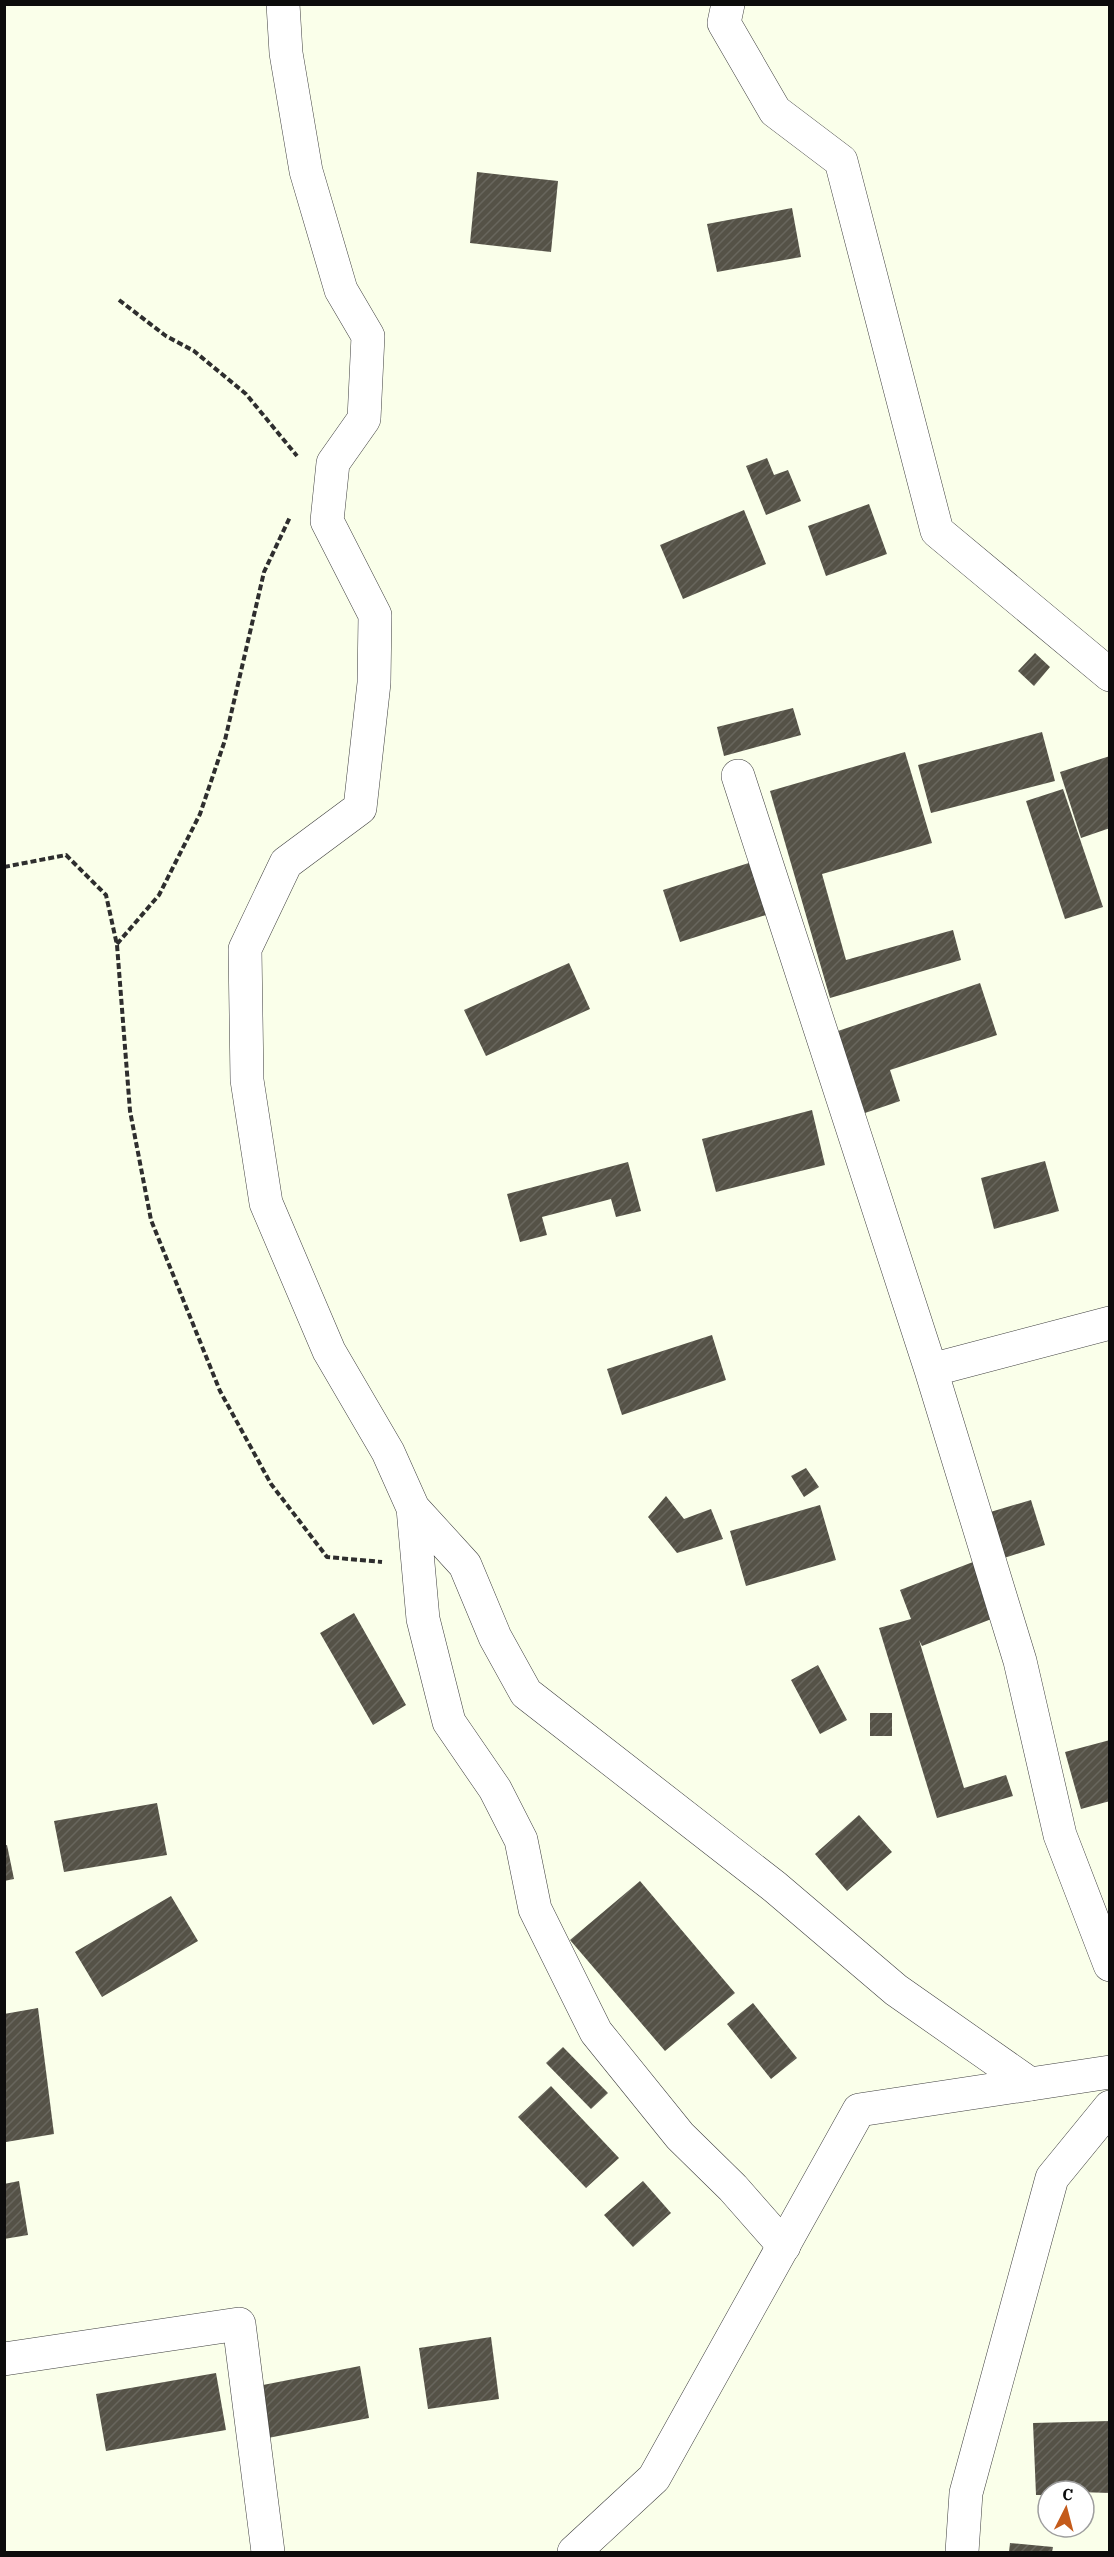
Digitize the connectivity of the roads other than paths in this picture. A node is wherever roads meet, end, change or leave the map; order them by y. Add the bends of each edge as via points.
1 (283, 4) edge
2 (728, 4) edge
3 (1110, 675) edge
4 (738, 776) dead end
5 (1110, 1323) edge
6 (931, 1370) junction
7 (413, 1508) junction
8 (1110, 1965) edge
9 (1110, 2072) edge
10 (1030, 2084) junction
11 (1110, 2107) edge
12 (784, 2246) junction
13 (4, 2359) edge
14 (268, 2553) edge
15 (574, 2553) edge
16 (962, 2553) edge

1 - 7 street via 286,53 306,171 340,290 368,336 364,419 333,464 327,521 375,615 374,683 360,808 286,863 245,949 247,1080 266,1203 329,1351 388,1452
2 - 3 street via 724,23 775,111 841,161 937,531
4 - 6 street
5 - 6 street
6 - 8 street via 1020,1661 1060,1835
7 - 10 street via 465,1565 495,1637 526,1693 775,1887 896,1990
7 - 12 street via 423,1619 449,1722 495,1789 521,1840 535,1909 596,2032 680,2136
9 - 10 street
10 - 12 street via 860,2110
11 - 16 street via 1052,2178 966,2493
12 - 15 street via 654,2478
13 - 14 street via 238,2324

